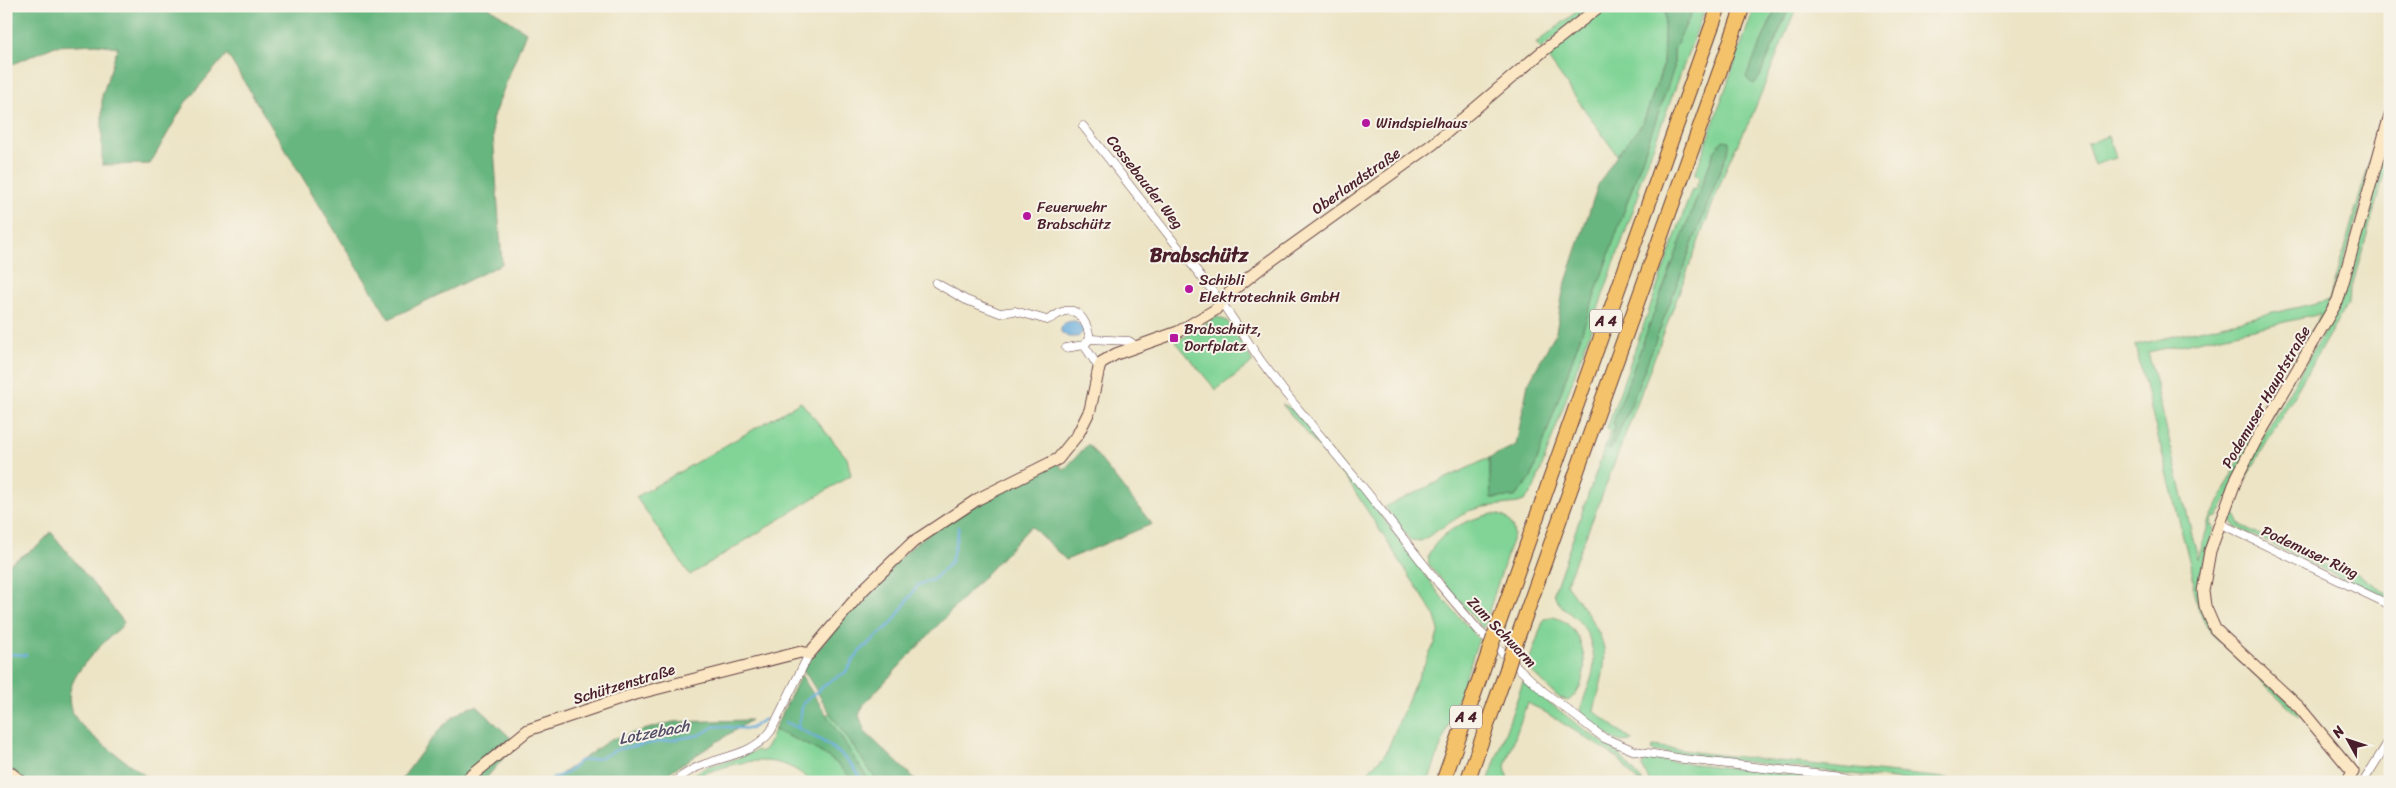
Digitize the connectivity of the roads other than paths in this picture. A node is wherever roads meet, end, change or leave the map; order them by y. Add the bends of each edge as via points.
1 (1600, 6) edge
2 (1719, 6) edge
3 (1743, 6) edge
4 (2390, 115) edge
5 (1083, 126) dead end
6 (936, 283) dead end
7 (1222, 303) junction
8 (1087, 342) junction
9 (1136, 346) junction
10 (1066, 348) dead end
11 (1099, 368) junction
12 (2219, 523) junction
13 (2390, 605) edge
14 (809, 654) junction
15 (2390, 739) edge
16 (6, 769) edge
17 (2350, 777) edge
18 (2367, 780) edge
19 (22, 782) edge
20 (464, 782) edge
21 (674, 782) edge
22 (1443, 782) edge
23 (1467, 782) edge
24 (1886, 782) edge

1 - 7 street, Oberlandstraße via 1433,144 1261,268 1228,294
2 - 22 highway, A 4, bridge
3 - 23 highway, A 4, bridge
4 - 12 street, Podemuser Hauptstraße via 2338,300 2255,442
5 - 7 street, Cossebauder Weg
6 - 8 street via 966,300 1000,313 1015,311 1047,320 1061,312 1079,314 1088,326
7 - 9 street, Oberlandstraße via 1178,332
7 - 24 street, Zum Schwarm via 1266,368 1458,607 1526,677 1589,727 1614,743 1646,754
8 - 9 street via 1129,341
8 - 10 street
8 - 11 street
9 - 11 street, Oberlandstraße via 1102,362
11 - 14 street via 1090,410 1078,434 1058,458 978,499 913,542 864,589
12 - 13 street, Podemuser Ring
12 - 17 street, Podemuser Hauptstraße via 2205,577 2205,606 2210,619 2233,648 2303,711
14 - 20 street, Schützenstraße via 801,652 705,676 528,730
14 - 21 street via 763,741 750,750 694,768
15 - 18 street
16 - 19 street
17 - 18 street, Podemuser Hauptstraße

